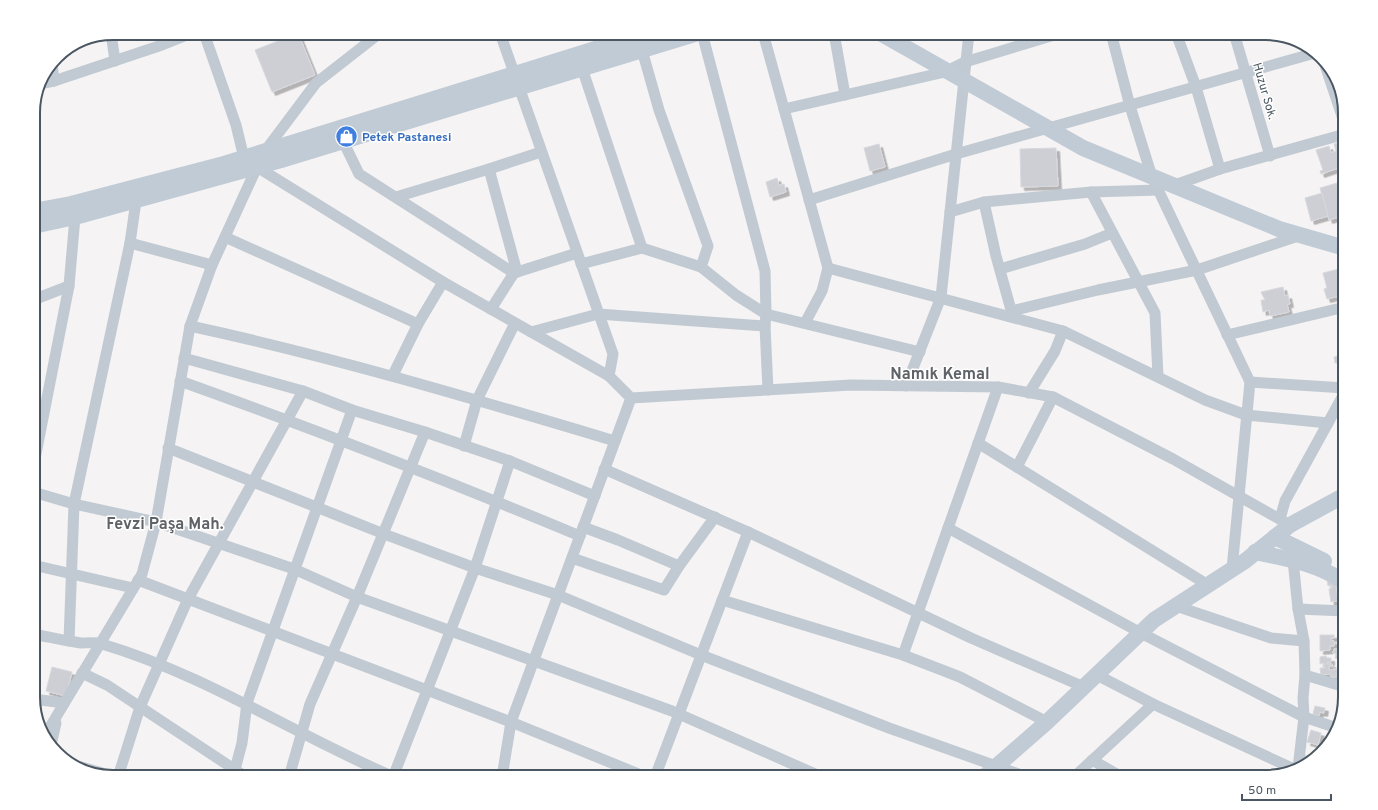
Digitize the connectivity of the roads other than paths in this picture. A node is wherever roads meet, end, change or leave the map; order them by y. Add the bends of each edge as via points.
1 (112, 40) edge
2 (162, 40) edge
3 (174, 40) edge
4 (206, 40) edge
5 (371, 40) edge
6 (502, 40) edge
7 (627, 40) edge
8 (675, 40) edge
9 (704, 40) edge
10 (765, 40) edge
11 (835, 40) edge
12 (892, 40) edge
13 (968, 40) edge
14 (1038, 40) edge
15 (1113, 40) edge
16 (1179, 40) edge
17 (1236, 40) edge
18 (162, 45) junction
19 (642, 50) junction
20 (1309, 55) edge
21 (115, 60) junction
22 (966, 62) junction
23 (582, 68) junction
24 (53, 71) edge
25 (945, 72) junction
26 (1246, 73) junction
27 (54, 81) junction
28 (516, 81) junction
29 (47, 82) edge
30 (963, 82) junction
31 (1331, 82) edge
32 (1196, 87) junction
33 (845, 95) junction
34 (1337, 102) edge
35 (1130, 106) junction
36 (784, 109) junction
37 (1048, 129) junction
38 (1338, 136) edge
39 (344, 141) junction
40 (266, 151) junction
41 (541, 152) junction
42 (956, 154) junction
43 (1270, 156) junction
44 (244, 158) junction
45 (257, 167) junction
46 (489, 169) junction
47 (1220, 169) junction
48 (1161, 184) junction
49 (1091, 192) junction
50 (396, 198) junction
51 (810, 200) junction
52 (136, 201) junction
53 (984, 202) junction
54 (40, 210) edge
55 (950, 212) junction
56 (75, 217) junction
57 (40, 224) edge
58 (1112, 233) junction
59 (1301, 235) junction
60 (225, 237) junction
61 (130, 243) junction
62 (1338, 246) edge
63 (642, 248) junction
64 (577, 253) junction
65 (581, 264) junction
66 (212, 265) junction
67 (701, 266) junction
68 (828, 268) junction
69 (1000, 269) junction
70 (1196, 270) junction
71 (515, 273) junction
72 (444, 282) junction
73 (1138, 282) junction
74 (69, 286) junction
75 (40, 297) edge
76 (941, 297) junction
77 (491, 309) junction
78 (1338, 309) edge
79 (598, 314) junction
80 (766, 314) junction
81 (1012, 314) junction
82 (515, 323) junction
83 (804, 323) junction
84 (418, 324) junction
85 (190, 326) junction
86 (764, 326) junction
87 (1063, 331) junction
88 (532, 332) junction
89 (1227, 335) junction
90 (920, 352) junction
91 (184, 358) junction
92 (393, 376) junction
93 (609, 376) junction
94 (1158, 378) junction
95 (180, 381) junction
96 (1250, 382) junction
97 (906, 386) junction
98 (998, 387) junction
99 (1338, 388) edge
100 (768, 390) junction
101 (303, 391) junction
102 (1029, 393) junction
103 (1053, 397) junction
104 (631, 398) junction
105 (477, 400) junction
106 (1338, 405) edge
107 (352, 410) junction
108 (1246, 415) junction
109 (287, 419) junction
110 (1328, 423) junction
111 (425, 432) junction
112 (40, 433) edge
113 (340, 441) junction
114 (615, 441) junction
115 (978, 443) junction
116 (464, 446) junction
117 (168, 448) junction
118 (510, 461) junction
119 (1017, 467) junction
120 (411, 469) junction
121 (604, 469) junction
122 (252, 481) junction
123 (40, 494) edge
124 (595, 496) junction
125 (1239, 496) junction
126 (1338, 498) edge
127 (497, 501) junction
128 (74, 504) junction
129 (316, 506) junction
130 (715, 517) junction
131 (156, 522) junction
132 (1285, 522) junction
133 (948, 528) junction
134 (581, 531) junction
135 (748, 532) junction
136 (384, 534) junction
137 (1275, 537) junction
138 (218, 543) junction
139 (1256, 552) junction
140 (572, 558) junction
141 (1294, 560) junction
142 (679, 566) junction
143 (40, 567) edge
144 (294, 568) junction
145 (474, 568) junction
146 (1338, 568) edge
147 (1232, 569) junction
148 (71, 574) junction
149 (1338, 577) edge
150 (136, 584) junction
151 (1208, 585) junction
152 (558, 595) junction
153 (357, 597) junction
154 (188, 599) junction
155 (722, 600) junction
156 (1176, 606) junction
157 (1298, 609) junction
158 (1338, 611) edge
159 (918, 612) junction
160 (272, 631) junction
161 (450, 632) junction
162 (1141, 633) junction
163 (40, 635) edge
164 (69, 640) junction
165 (1304, 641) junction
166 (100, 643) junction
167 (332, 655) junction
168 (701, 655) junction
169 (903, 656) junction
170 (534, 660) junction
171 (160, 664) junction
172 (82, 674) junction
173 (1097, 675) junction
174 (1305, 675) junction
175 (1338, 685) edge
176 (1084, 687) junction
177 (427, 690) junction
178 (40, 700) edge
179 (64, 703) junction
180 (247, 703) junction
181 (1153, 704) junction
182 (140, 707) junction
183 (58, 714) junction
184 (678, 714) junction
185 (1304, 716) junction
186 (511, 722) junction
187 (1048, 722) junction
188 (1332, 726) edge
189 (48, 730) edge
190 (301, 733) junction
191 (53, 738) edge
192 (1092, 760) junction
193 (1299, 761) edge
194 (997, 766) junction
195 (1288, 766) edge
196 (119, 770) edge
197 (228, 770) edge
198 (235, 770) edge
199 (291, 770) edge
200 (378, 770) edge
201 (396, 770) edge
202 (503, 770) edge
203 (629, 770) edge
204 (658, 770) edge
205 (806, 770) edge
206 (992, 770) edge
207 (1008, 770) edge
208 (1081, 770) edge
209 (1108, 770) edge

1 - 21 street
2 - 18 street
3 - 18 street
4 - 44 street via 236,125
5 - 40 street via 316,83
6 - 28 street
7 - 28 main road
8 - 19 main road
9 - 80 street via 765,271
10 - 36 street
11 - 33 street
12 - 25 main road
13 - 22 street
14 - 22 street
15 - 35 street
16 - 32 street
17 - 26 street, Huzur Sok.
18 - 21 street
19 - 23 main road
19 - 67 street via 659,110 708,246
20 - 26 street
21 - 27 street
22 - 25 street
22 - 30 street
23 - 28 main road
23 - 63 street
24 - 27 street
25 - 30 main road
25 - 33 street
26 - 32 street
26 - 43 street, Huzur Sok.
27 - 29 street
28 - 39 main road
28 - 40 main road
28 - 41 street
30 - 37 main road
30 - 42 street
31 - 34 street
32 - 35 street
32 - 47 street
33 - 36 street
35 - 37 street
35 - 48 street
36 - 51 street
37 - 42 street
37 - 48 main road
38 - 43 street
39 - 45 main road
39 - 50 street via 359,174
40 - 44 main road
40 - 45 street
41 - 46 street
41 - 64 street
42 - 51 street
42 - 55 street
43 - 47 street
44 - 54 main road via 71,204
45 - 52 main road
45 - 60 street
45 - 72 street
46 - 50 street
46 - 71 street
47 - 48 street
48 - 49 street
48 - 59 main road via 1278,229
48 - 70 street
49 - 53 street
49 - 58 street
50 - 71 street
51 - 68 street
52 - 56 main road
52 - 61 street
53 - 55 street
53 - 69 street
55 - 76 street
56 - 57 main road
56 - 74 street
58 - 69 street via 1085,244
58 - 73 street
59 - 62 main road
59 - 70 street
60 - 66 street
60 - 84 street
61 - 66 street
61 - 128 street
63 - 65 street
63 - 67 street
64 - 65 street
64 - 71 street
65 - 79 street
66 - 85 street
67 - 80 street via 736,295
68 - 76 street
68 - 83 street via 822,291
69 - 81 street
70 - 73 street
70 - 89 street
71 - 77 street
72 - 77 street
72 - 84 street
73 - 81 street via 1098,290
73 - 94 street via 1155,313
74 - 75 street
74 - 112 street
76 - 81 street
76 - 90 street
77 - 82 street
78 - 89 street
79 - 86 street
79 - 88 street
79 - 93 street via 613,354
80 - 83 street
80 - 86 street
81 - 87 street
82 - 88 street
82 - 105 street
83 - 90 street
84 - 92 street
85 - 91 street
85 - 92 street
86 - 100 street
87 - 94 street
87 - 102 street via 1055,351
88 - 93 street
89 - 96 street
90 - 97 street
91 - 95 street
91 - 101 street
92 - 105 street
93 - 104 street
94 - 108 street via 1205,400
95 - 109 street
95 - 117 street
96 - 99 street
96 - 108 street
97 - 98 street
97 - 100 street via 851,385
98 - 102 street
98 - 115 street
100 - 104 street
101 - 107 street
101 - 109 street
102 - 103 street
103 - 119 street
103 - 125 street
104 - 114 street
105 - 114 street
105 - 116 street
106 - 110 street
107 - 111 street
107 - 113 street
108 - 110 street
108 - 125 street
109 - 113 street
109 - 122 street
110 - 132 street via 1285,501
111 - 116 street
111 - 120 street
113 - 120 street
113 - 129 street
114 - 121 street
115 - 119 street
115 - 133 street
116 - 118 street
117 - 122 street
117 - 131 street
118 - 124 street
118 - 127 street
119 - 151 street
120 - 127 street
120 - 136 street
121 - 124 street
121 - 130 street
122 - 129 street
122 - 138 street
123 - 128 street
124 - 134 street
125 - 132 street
125 - 147 street
126 - 132 main road
127 - 134 street
127 - 145 street
128 - 131 street
128 - 148 street
129 - 136 street
129 - 144 street
130 - 135 street
130 - 142 street
131 - 138 street
131 - 150 street via 142,574
132 - 137 main road
133 - 159 street
133 - 162 street
134 - 140 street
134 - 142 street via 618,540
135 - 155 street
135 - 159 street
136 - 145 street
136 - 153 street
137 - 139 main road
137 - 146 main road
138 - 144 street
138 - 154 street
139 - 141 main road
139 - 147 main road
140 - 142 street via 664,590
140 - 152 street
141 - 149 main road via 1325,569
141 - 157 street
143 - 148 street
144 - 153 street
144 - 160 street
145 - 152 street
145 - 161 street
147 - 151 main road
148 - 150 street
148 - 164 street
150 - 154 street
150 - 166 street
151 - 156 main road
152 - 168 street
152 - 170 street
153 - 161 street
153 - 167 street
154 - 160 street
154 - 171 street
155 - 168 street
155 - 169 street
156 - 162 main road via 1154,620
156 - 165 street via 1271,638
157 - 158 street
157 - 165 street
159 - 169 street
159 - 176 street
160 - 167 street
160 - 180 street
161 - 170 street
161 - 177 street
162 - 173 main road
162 - 185 street
163 - 164 street
164 - 166 street
165 - 174 street
166 - 171 street
166 - 172 street
167 - 177 street
167 - 190 street via 310,704
168 - 184 street
168 - 194 street via 889,728
169 - 187 street via 960,677
170 - 184 street
170 - 186 street
171 - 180 street
171 - 182 street
172 - 179 street
172 - 182 street via 107,685
173 - 176 main road
173 - 181 street
174 - 175 street
174 - 185 street
176 - 187 main road
177 - 186 street
177 - 201 street
178 - 179 street
179 - 183 street
180 - 190 street
180 - 198 street via 242,743
181 - 192 street
181 - 195 street
182 - 196 street
182 - 197 street
183 - 189 street
183 - 191 street
184 - 204 street
184 - 205 street
185 - 188 street
185 - 193 street
186 - 202 street
186 - 203 street
187 - 194 main road
190 - 199 street
190 - 200 street
192 - 208 street
192 - 209 street
194 - 206 main road
194 - 207 street

